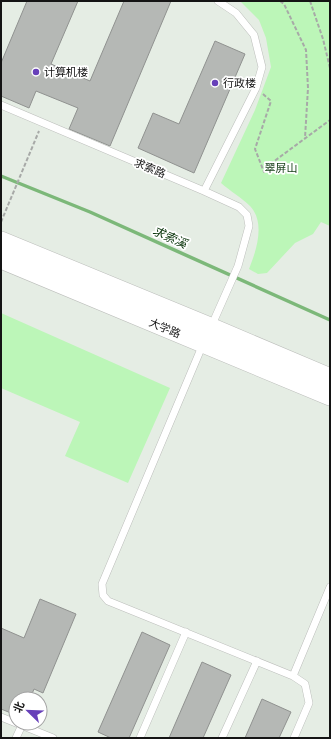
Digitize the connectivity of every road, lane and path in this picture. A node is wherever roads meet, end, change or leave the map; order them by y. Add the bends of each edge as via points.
1 (218, 1) edge
2 (280, 1) edge
3 (310, 1) edge
4 (330, 68) edge
5 (256, 88) junction
6 (1, 105) edge
7 (330, 120) edge
8 (42, 122) junction
9 (305, 138) junction
10 (204, 191) junction
11 (1, 221) edge
12 (1, 241) edge
13 (1, 259) edge
14 (207, 335) junction
15 (330, 378) edge
16 (330, 396) edge
17 (330, 587) edge
18 (186, 632) junction
19 (257, 661) junction
20 (293, 676) junction
21 (36, 731) edge
22 (53, 738) edge
23 (140, 738) edge
24 (222, 738) edge
25 (294, 738) edge

1 - 5 lane via 236,13 254,35 262,67
2 - 9 path via 284,4 306,50 308,88
3 - 4 path
5 - 9 path via 271,101 255,149 264,172
5 - 10 lane
6 - 8 lane, 求索路
7 - 9 path
8 - 10 lane, 求索路
8 - 11 path
10 - 14 lane, 求索路 via 239,207 247,214 249,226 238,266
12 - 14 main road, 大学路
13 - 14 main road, 大学路
14 - 15 main road, 大学路
14 - 16 main road, 大学路
14 - 18 lane via 102,584 103,595 108,601
17 - 20 lane
18 - 19 lane
18 - 23 lane
19 - 20 lane
19 - 24 lane
20 - 25 lane via 305,684 309,703
21 - 22 lane

